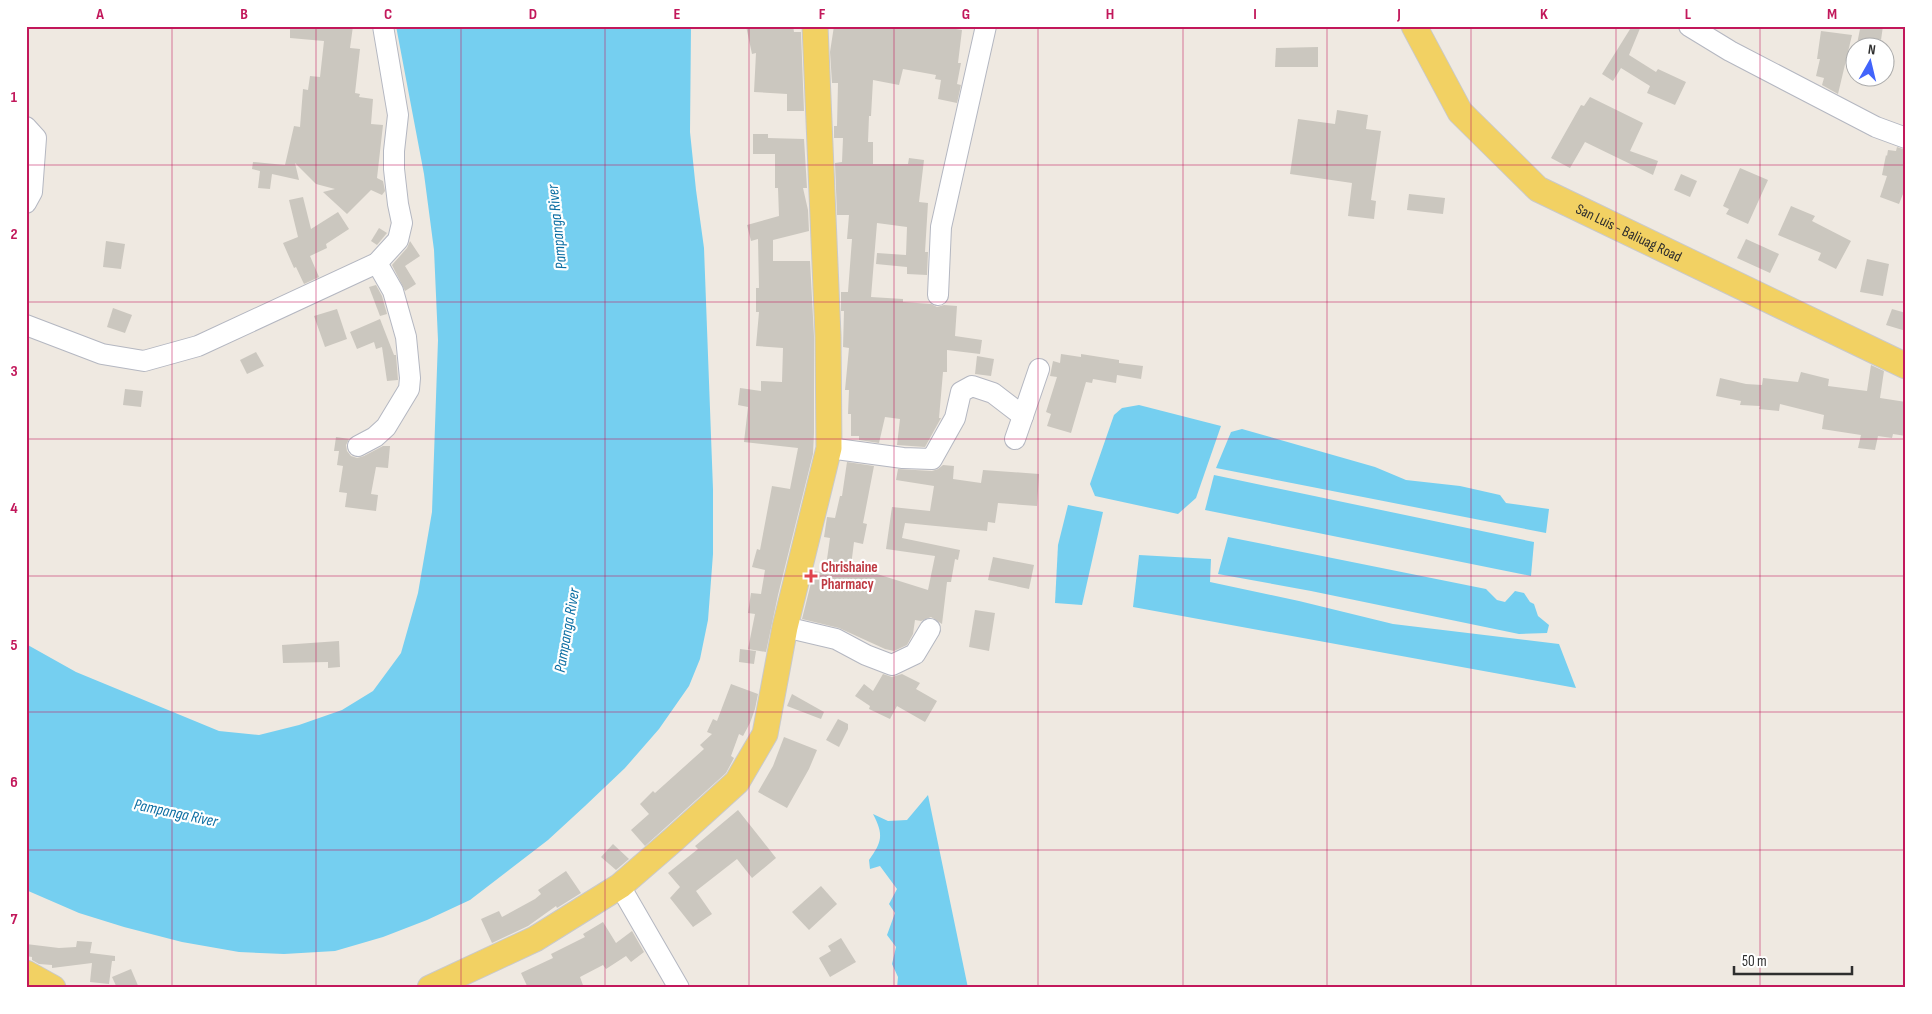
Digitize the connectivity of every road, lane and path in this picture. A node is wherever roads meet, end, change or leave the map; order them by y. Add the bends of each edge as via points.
1 (384, 26) edge
2 (815, 26) edge
3 (986, 26) edge
4 (1414, 26) edge
5 (1689, 26) edge
6 (26, 127) edge
7 (1906, 138) edge
8 (26, 203) edge
9 (377, 263) junction
10 (938, 295) dead end
11 (26, 325) edge
12 (1906, 366) edge
13 (1039, 370) dead end
14 (1023, 416) junction
15 (1015, 439) dead end
16 (358, 446) dead end
17 (829, 448) junction
18 (785, 627) junction
19 (930, 629) dead end
20 (620, 886) junction
21 (26, 973) edge
22 (53, 988) edge
23 (430, 988) edge
24 (679, 988) edge

1 - 9 street via 398,115 394,169 402,223 398,240
2 - 17 main road via 828,336
3 - 10 street via 941,227
4 - 12 main road, San Luis - Baliuag Road via 1460,112 1538,188
5 - 7 street via 1730,52 1876,127
6 - 8 street via 36,138 32,192
9 - 11 street via 198,346 144,361 102,354
9 - 16 street via 393,291 406,337 409,389 386,427
13 - 14 street
14 - 15 street
14 - 17 street via 993,393 972,386 961,392 955,418 932,459
17 - 18 main road
18 - 19 street via 836,639 892,665 915,654
18 - 20 main road via 765,734 737,782
20 - 23 main road via 535,939
20 - 24 street
21 - 22 main road

